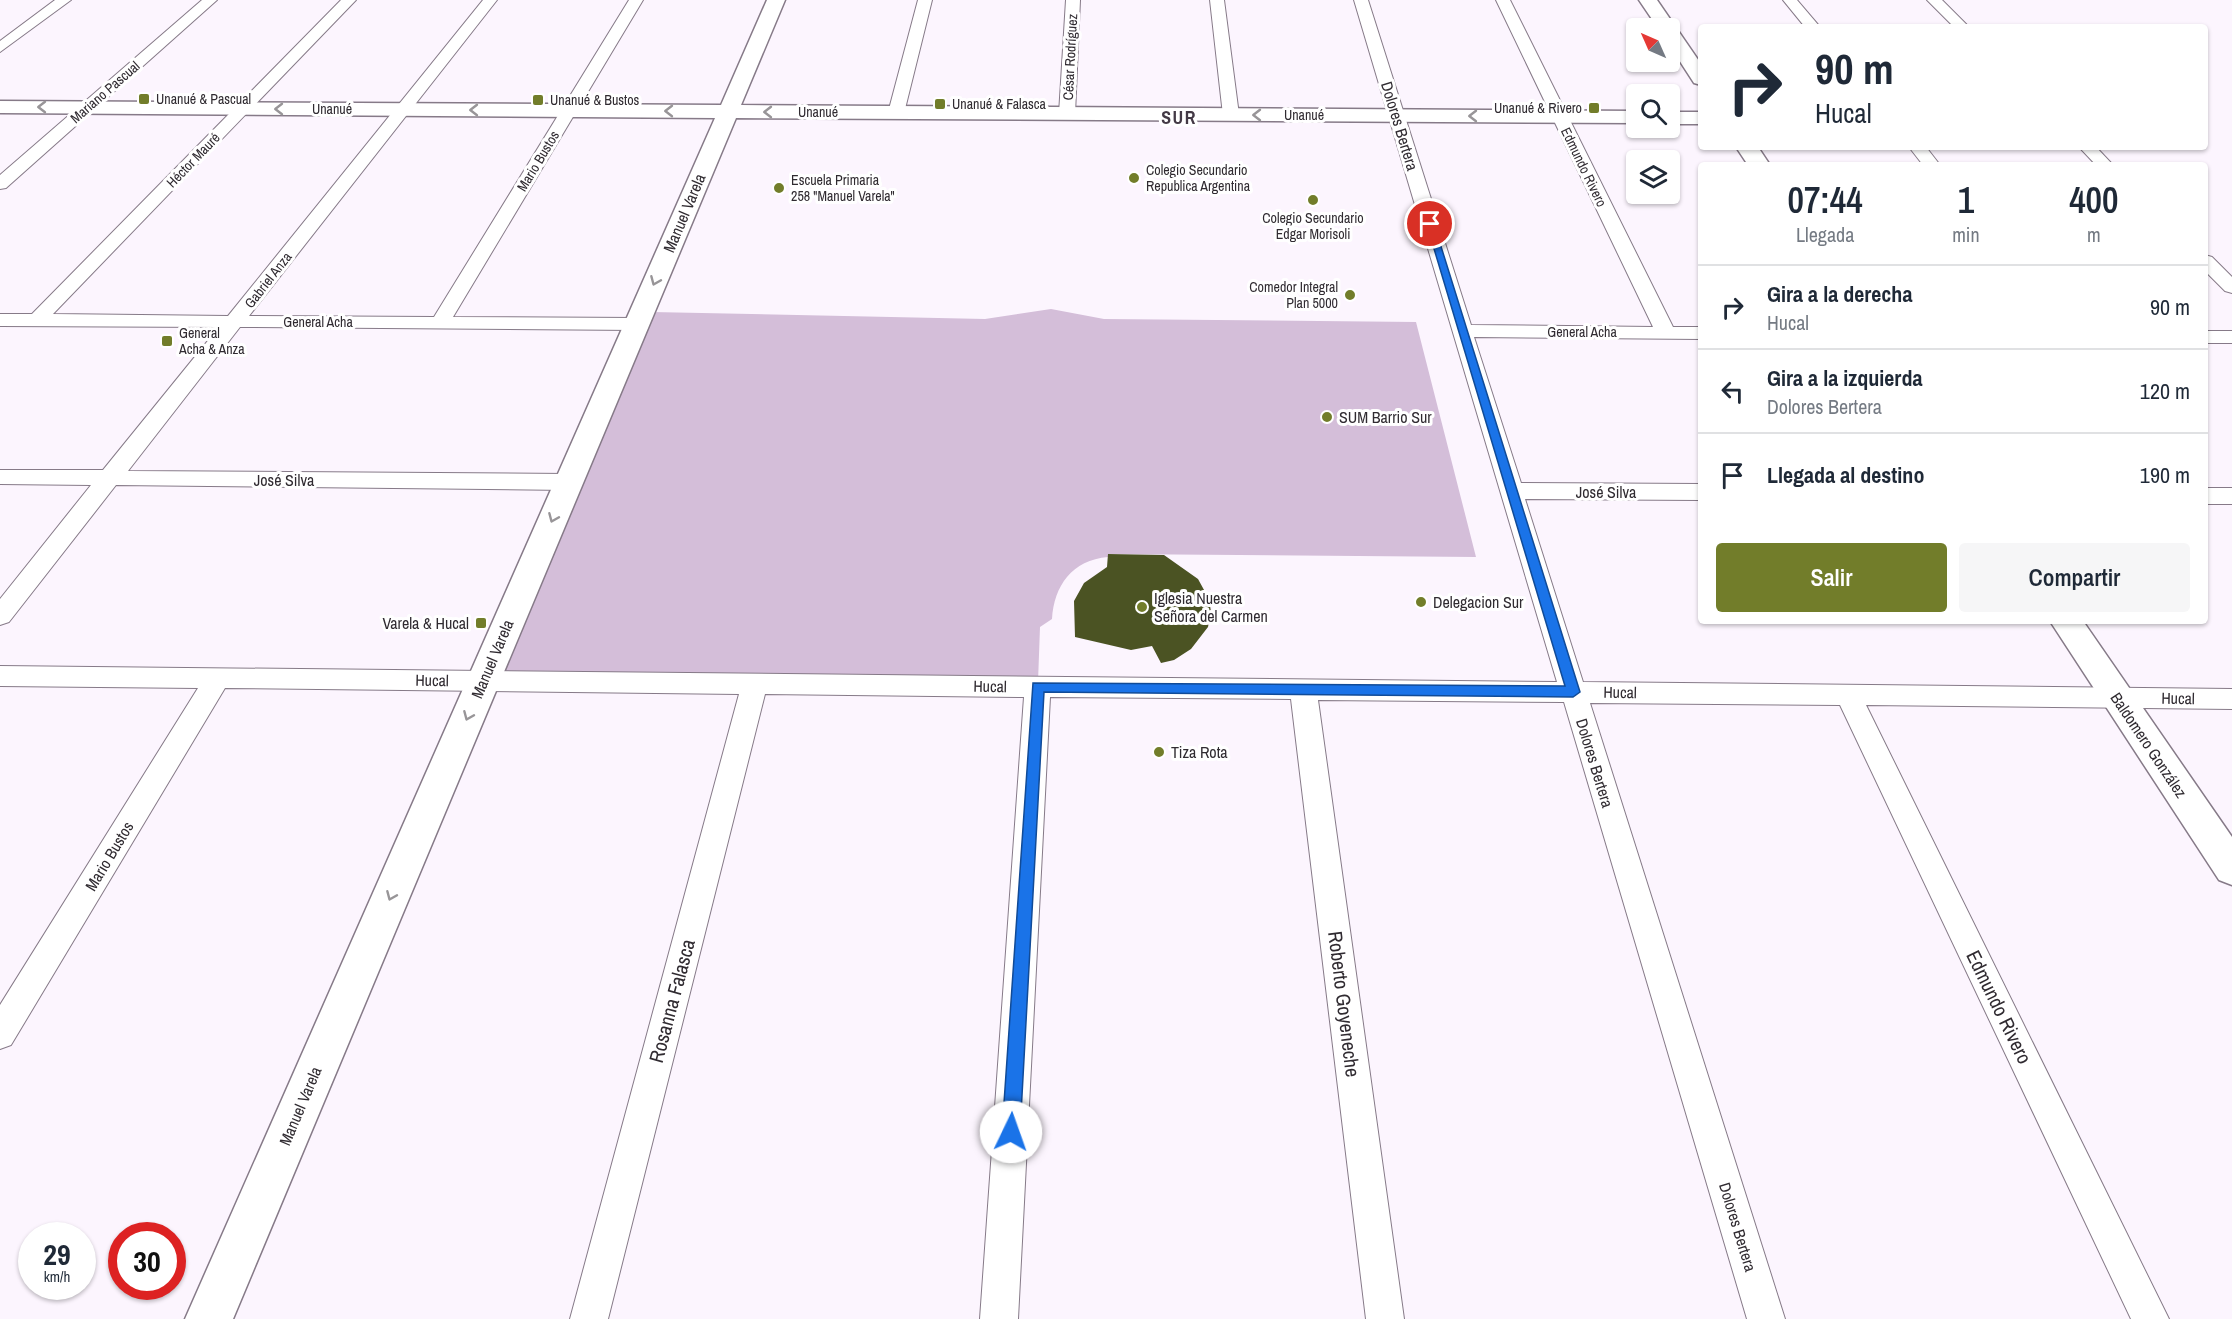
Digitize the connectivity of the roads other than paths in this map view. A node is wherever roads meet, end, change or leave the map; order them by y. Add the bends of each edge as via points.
1 (64, 0) edge
2 (210, 0) edge
3 (349, 0) edge
4 (490, 0) edge
5 (636, 0) edge
6 (776, 0) edge
7 (925, 0) edge
8 (1073, 0) edge
9 (1217, 0) edge
10 (1361, 0) edge
11 (1503, 0) edge
12 (1648, 0) edge
13 (1790, 0) edge
14 (1934, 0) edge
15 (1660, 18) edge
16 (1810, 24) edge
17 (1959, 24) edge
18 (0, 48) edge
19 (1680, 48) edge
20 (1698, 75) edge
21 (0, 107) edge
22 (87, 108) junction
23 (243, 108) junction
24 (403, 110) junction
25 (569, 111) junction
26 (728, 111) junction
27 (897, 113) junction
28 (1067, 114) junction
29 (1231, 115) junction
30 (1396, 116) junction
31 (1560, 117) junction
32 (1626, 117) edge
33 (1680, 118) edge
34 (1698, 118) edge
35 (1920, 150) edge
36 (2090, 150) edge
37 (1930, 162) edge
38 (2102, 162) edge
39 (0, 184) edge
40 (2208, 264) edge
41 (2232, 287) edge
42 (0, 320) edge
43 (37, 320) junction
44 (235, 321) junction
45 (440, 323) junction
46 (636, 324) junction
47 (1463, 332) junction
48 (1666, 333) junction
49 (1698, 333) edge
50 (2208, 337) edge
51 (2232, 337) edge
52 (0, 477) edge
53 (109, 478) junction
54 (568, 482) junction
55 (1512, 491) junction
56 (1698, 492) edge
57 (2208, 496) edge
58 (2232, 496) edge
59 (0, 616) edge
60 (2068, 624) edge
61 (0, 676) edge
62 (218, 678) junction
63 (483, 681) junction
64 (755, 683) junction
65 (1038, 687) junction
66 (1303, 689) junction
67 (1573, 692) junction
68 (1848, 695) junction
69 (2117, 698) junction
70 (2232, 699) edge
71 (2232, 868) edge
72 (0, 1034) edge
73 (208, 1319) edge
74 (589, 1319) edge
75 (999, 1319) edge
76 (1384, 1319) edge
77 (1766, 1319) edge
78 (2150, 1319) edge

1 - 18 street
2 - 22 street, Mariano Pascual
3 - 23 street, Héctor Mauré
4 - 24 street, Gabriel Anza
5 - 25 street, Mario Bustos
6 - 26 street, Manuel Varela
7 - 27 street
8 - 28 street, César Rodríguez
9 - 29 street
10 - 30 street, Dolores Bertera
11 - 31 street, Edmundo Rivero
12 - 15 street
13 - 16 street
14 - 17 street
19 - 20 street
22 -> 21 street, Unanué
22 - 23 street, Unanué
22 - 39 street, Mariano Pascual
24 -> 23 street, Unanué
23 - 43 street, Héctor Mauré
25 -> 24 street, Unanué
24 - 44 street, Gabriel Anza
26 -> 25 street, Unanué
25 - 45 street, Mario Bustos
27 -> 26 street, Unanué
26 -> 46 street, Manuel Varela
27 - 28 street, Unanué
28 - 29 street, Unanué
30 -> 29 street, Unanué
31 -> 30 street, Unanué
30 - 47 street, Dolores Bertera
31 - 32 street, Unanué
31 - 48 street, Edmundo Rivero
33 - 34 street
35 - 37 street
36 - 38 street
40 - 41 street
42 - 43 street, General Acha
43 - 44 street, General Acha
44 - 45 street, General Acha
44 - 53 street, Gabriel Anza
45 - 46 street, General Acha
46 - 54 street, Manuel Varela
47 - 48 street, General Acha
47 - 55 street, Dolores Bertera
48 - 49 street, General Acha
50 - 51 street
52 - 53 street, José Silva
53 - 54 street, José Silva
53 - 59 street, Gabriel Anza
54 -> 63 street, Manuel Varela
55 - 56 street, José Silva
55 - 67 street, Dolores Bertera
57 - 58 street
60 - 69 street, Baldomero González
61 - 62 street, Hucal
62 - 63 street, Hucal
62 - 72 street, Mario Bustos
63 - 64 street, Hucal
63 -> 73 street, Manuel Varela
64 - 65 street, Hucal
64 - 74 street, Rosanna Falasca
65 - 66 street, Hucal
65 - 75 street
66 - 67 street, Hucal
66 - 76 street, Roberto Goyeneche
67 - 68 street, Hucal
67 - 77 street, Dolores Bertera
68 - 69 street, Hucal
68 - 78 street, Edmundo Rivero
69 - 70 street, Hucal
69 - 71 street, Baldomero González

